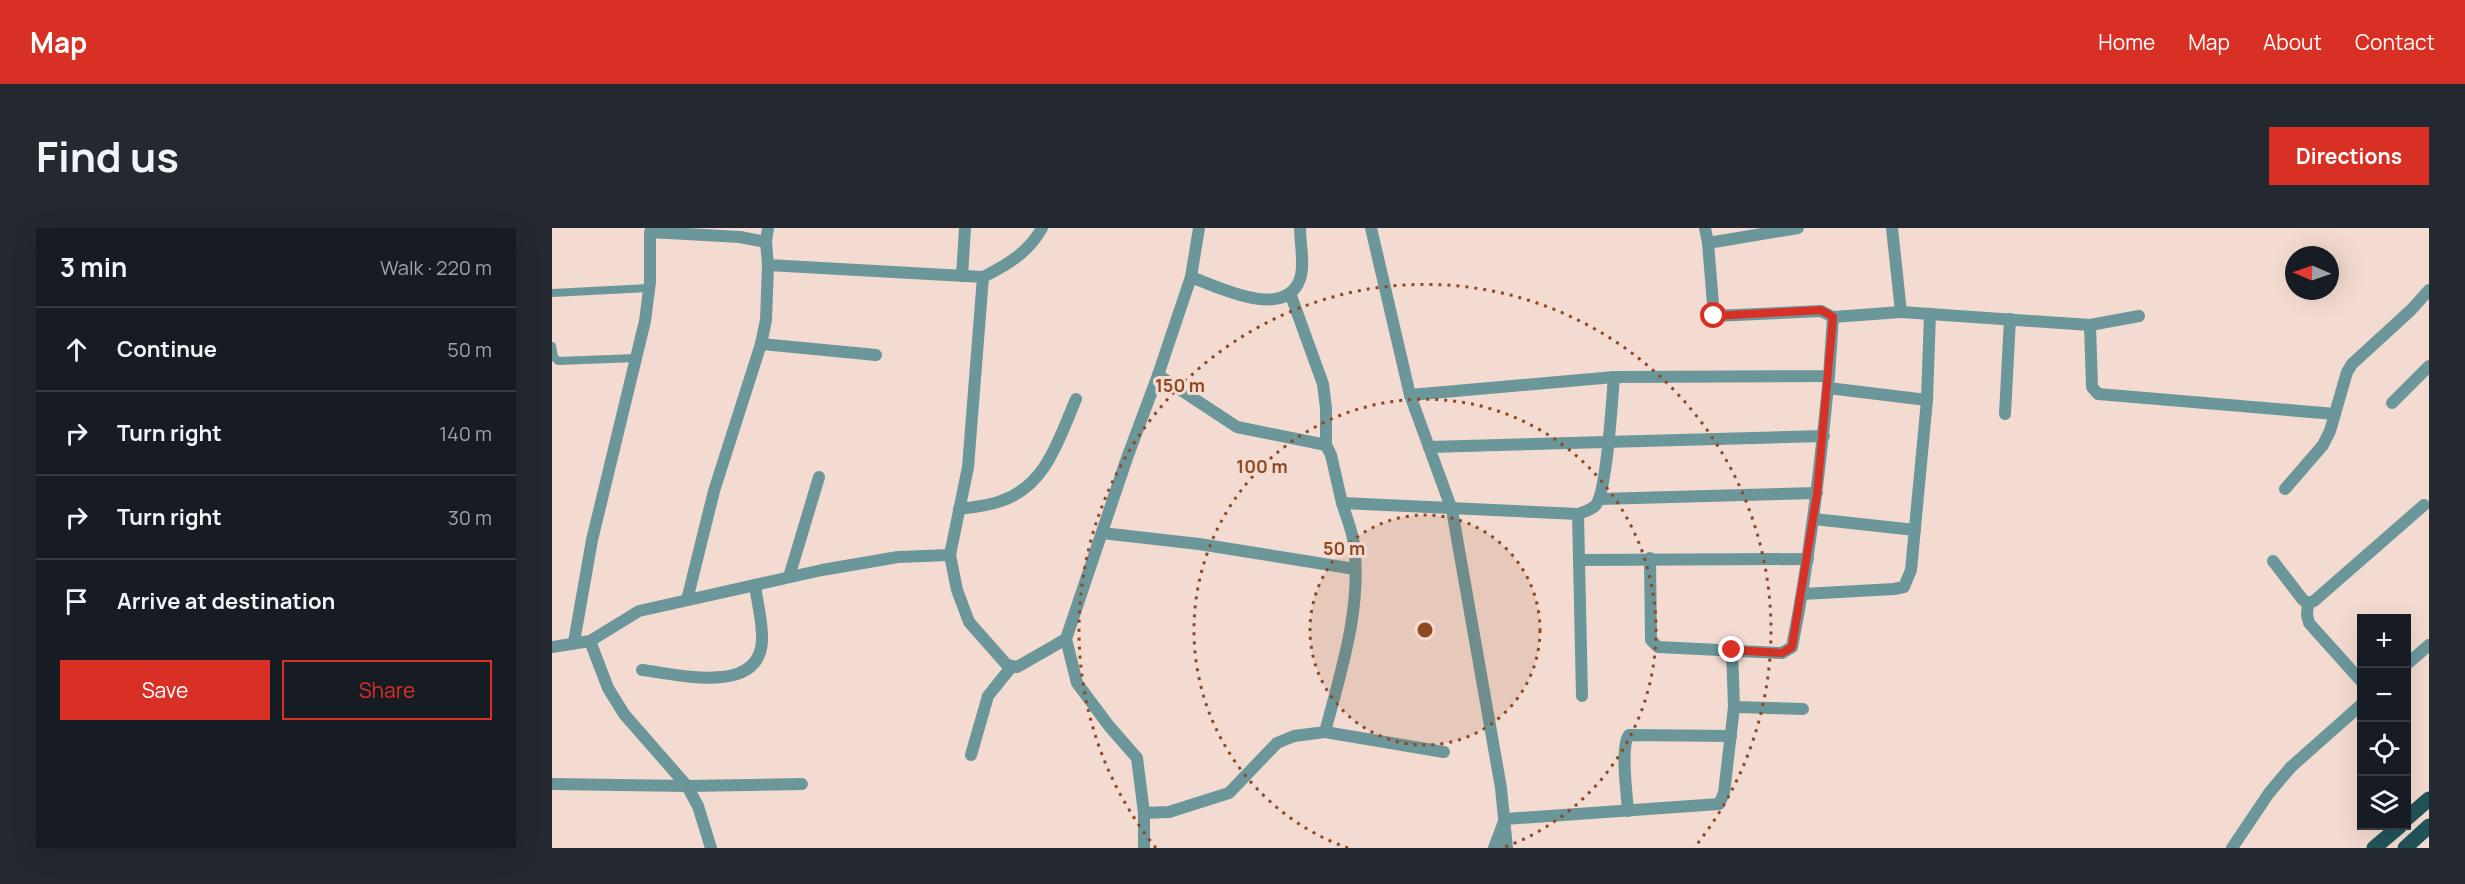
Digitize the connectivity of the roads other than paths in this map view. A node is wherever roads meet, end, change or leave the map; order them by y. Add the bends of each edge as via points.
1 (768, 228) edge
2 (965, 228) edge
3 (1042, 228) edge
4 (1198, 228) edge
5 (1300, 228) edge
6 (1371, 228) edge
7 (1704, 228) edge
8 (1798, 228) edge
9 (1892, 228) edge
10 (649, 230) edge
11 (766, 242) junction
12 (1708, 243) junction
13 (768, 266) junction
14 (962, 276) junction
15 (1191, 277) junction
16 (983, 278) junction
17 (649, 288) junction
18 (2429, 290) edge
19 (552, 293) edge
20 (1290, 293) junction
21 (1901, 312) junction
22 (1930, 314) junction
23 (2139, 316) dead end
24 (1833, 317) junction
25 (2010, 319) junction
26 (2090, 325) junction
27 (761, 344) junction
28 (552, 346) edge
29 (876, 355) dead end
30 (636, 358) junction
31 (2429, 366) edge
32 (1158, 375) junction
33 (1614, 377) junction
34 (1828, 382) junction
35 (1410, 395) junction
36 (1076, 399) dead end
37 (1927, 400) junction
38 (2392, 403) dead end
39 (2005, 414) dead end
40 (2335, 414) junction
41 (1824, 436) junction
42 (1607, 441) junction
43 (1326, 445) junction
44 (1430, 447) junction
45 (819, 477) dead end
46 (2285, 489) dead end
47 (1817, 494) junction
48 (1599, 499) junction
49 (1342, 503) junction
50 (2427, 506) edge
51 (959, 509) junction
52 (1452, 510) junction
53 (1578, 514) junction
54 (1814, 519) junction
55 (1915, 530) junction
56 (1102, 533) junction
57 (950, 555) junction
58 (1650, 558) junction
59 (1808, 559) junction
60 (1579, 560) junction
61 (2273, 561) dead end
62 (1355, 569) junction
63 (789, 577) junction
64 (754, 585) junction
65 (1803, 594) junction
66 (687, 600) junction
67 (2308, 603) junction
68 (1066, 639) junction
69 (590, 640) junction
70 (574, 642) junction
71 (2429, 645) edge
72 (552, 647) edge
73 (1732, 650) junction
74 (2411, 660) edge
75 (1012, 666) junction
76 (642, 670) dead end
77 (2357, 677) edge
78 (1582, 696) dead end
79 (1734, 707) junction
80 (2357, 708) edge
81 (1803, 709) dead end
82 (1325, 732) junction
83 (1731, 736) junction
84 (1444, 752) dead end
85 (971, 756) dead end
86 (552, 784) edge
87 (802, 784) dead end
88 (687, 786) junction
89 (2429, 799) edge
90 (1628, 811) junction
91 (1144, 813) junction
92 (2411, 815) edge
93 (1505, 819) junction
94 (2429, 826) edge
95 (2394, 830) edge
96 (711, 848) edge
97 (1144, 848) edge
98 (1494, 848) edge
99 (1507, 848) edge
100 (2232, 848) edge
101 (2374, 848) edge
102 (2405, 848) edge

1 - 11 street
2 - 14 street
3 - 16 street via 1035,242 1015,259
4 - 15 street
5 - 20 street via 1301,277
6 - 35 street
7 - 12 street
8 - 12 street
9 - 21 street
10 - 11 street
10 - 17 street
11 - 13 street
12 - 24 street via 1714,316 1821,310
13 - 14 street
13 - 27 street
14 - 16 street
15 - 20 street via 1263,301
15 - 32 street
16 - 51 street via 968,467
17 - 19 lane
17 - 30 street
18 - 40 street via 2352,364
20 - 43 street via 1323,384
21 - 22 street
21 - 24 street
22 - 25 street
22 - 37 street
23 - 26 street
24 - 34 street
25 - 26 street
25 - 39 street
26 - 40 street via 2092,387 2098,394
27 - 29 street
27 - 66 street via 714,491
28 - 30 lane via 558,361
30 - 70 street via 592,540
31 - 38 street
32 - 43 street via 1237,427
32 - 56 street
33 - 34 street
33 - 35 street
33 - 42 street
34 - 37 street
34 - 41 street
35 - 44 street
36 - 51 street via 1055,449 1041,474 1026,489 1001,501
37 - 55 street
40 - 46 street via 2323,446
41 - 42 street
41 - 47 street
42 - 44 street
42 - 48 street
43 - 49 street via 1332,454
44 - 52 street
45 - 63 street
47 - 48 street
47 - 54 street
48 - 53 street via 1594,507
49 - 52 street
49 - 62 street via 1354,542
50 - 67 street
51 - 57 street
52 - 53 street
52 - 93 street
53 - 60 street
54 - 55 street
54 - 59 street
55 - 65 street via 1911,570 1904,587
56 - 62 street
56 - 68 street
57 - 63 street via 898,557
57 - 75 street via 969,622
58 - 59 street
58 - 60 street
58 - 73 street via 1653,644
59 - 65 street
60 - 78 street
61 - 67 street
62 - 82 street via 1352,627
63 - 64 street
64 - 66 street
64 - 76 street via 762,639 760,654 752,665 741,672 710,679
65 - 73 street via 1792,647 1782,653
66 - 69 street via 639,611
67 - 77 street via 2309,623
68 - 75 street via 1017,667
68 - 91 street via 1077,683 1137,758
69 - 70 street
69 - 88 street via 608,687 624,714
70 - 72 street
71 - 74 street
73 - 79 street
75 - 85 street via 988,696
79 - 81 street
79 - 83 street
80 - 100 street via 2291,767
82 - 84 street
82 - 91 street via 1294,736 1277,743 1228,793 1169,813
83 - 90 street via 1724,793 1719,804
83 - 90 street via 1629,735 1625,740
86 - 88 street
87 - 88 street
88 - 96 street via 698,806
89 - 92 main road
90 - 93 street
91 - 97 street
93 - 98 street
93 - 99 street
94 - 102 main road
95 - 101 main road

